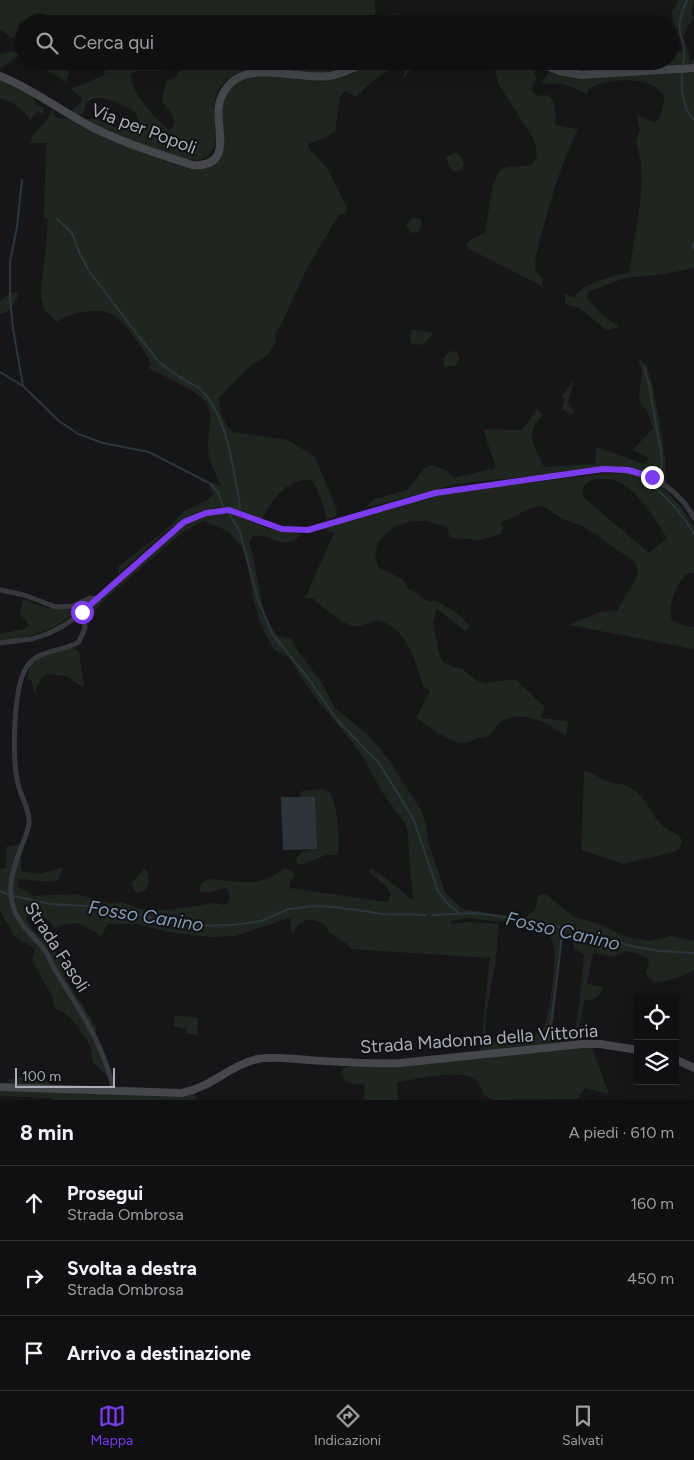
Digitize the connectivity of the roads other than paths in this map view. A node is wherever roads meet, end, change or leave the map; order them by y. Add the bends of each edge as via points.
1 (694, 68) edge
2 (679, 69) edge
3 (350, 70) edge
4 (557, 70) edge
5 (662, 70) edge
6 (0, 76) edge
7 (694, 518) edge
8 (0, 590) edge
9 (96, 599) junction
10 (82, 612) junction
11 (0, 643) edge
12 (634, 1049) edge
13 (679, 1061) edge
14 (694, 1068) edge
15 (0, 1087) edge
16 (114, 1091) junction

1 - 2 street
3 - 6 street, Via per Popoli via 312,77 259,73 234,80 219,104 221,138 218,152 214,160 201,166 192,166 97,129
4 - 5 street via 581,75
7 - 9 street via 677,494 652,477 628,470 603,469 435,493 308,530 282,529 229,510 206,513 184,522
8 - 9 street via 56,607
9 - 10 street
10 - 11 street via 46,634
10 - 16 street, Strada Fasoli via 85,628 79,642 37,657 27,666 21,681 15,761 29,826 11,878 10,891 20,922 44,949 97,1039
12 - 16 street, Strada Madonna della Vittoria via 582,1044 400,1063 260,1058 194,1091
13 - 14 street
15 - 16 street, Strada Madonna della Vittoria

